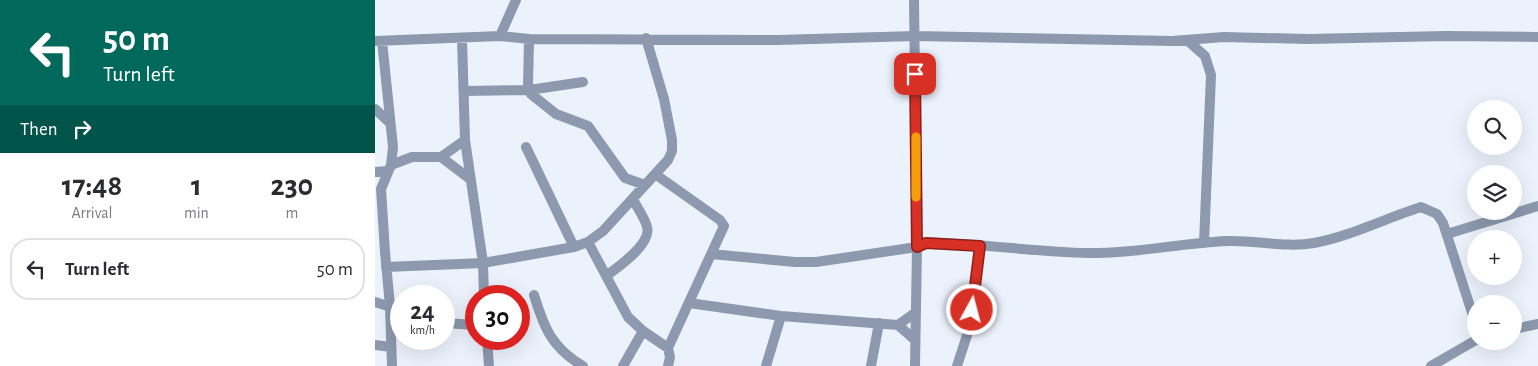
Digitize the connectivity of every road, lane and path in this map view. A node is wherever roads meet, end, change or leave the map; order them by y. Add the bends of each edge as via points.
1 (516, 0) edge
2 (915, 0) edge
3 (500, 36) junction
4 (915, 36) junction
5 (1538, 37) edge
6 (646, 38) junction
7 (462, 39) junction
8 (529, 39) junction
9 (1188, 40) junction
10 (379, 41) edge
11 (583, 82) dead end
12 (529, 90) junction
13 (464, 91) junction
14 (375, 108) edge
15 (389, 122) junction
16 (465, 140) junction
17 (393, 147) junction
18 (526, 147) dead end
19 (412, 157) junction
20 (441, 157) junction
21 (389, 168) junction
22 (375, 172) edge
23 (655, 174) junction
24 (470, 179) junction
25 (645, 185) junction
26 (378, 186) edge
27 (633, 199) junction
28 (1538, 206) edge
29 (1447, 234) junction
30 (588, 242) junction
31 (1204, 243) junction
32 (980, 246) junction
33 (574, 247) junction
34 (917, 247) junction
35 (711, 254) junction
36 (483, 263) junction
37 (386, 267) junction
38 (606, 276) junction
39 (484, 285) edge
40 (533, 295) dead end
41 (1467, 297) edge
42 (375, 302) edge
43 (689, 303) junction
44 (390, 306) joint
45 (916, 312) junction
46 (781, 316) junction
47 (879, 323) junction
48 (1538, 324) edge
49 (898, 325) junction
50 (1522, 327) edge
51 (643, 331) junction
52 (915, 340) junction
53 (375, 345) edge
54 (1467, 345) edge
55 (390, 347) edge
56 (668, 348) junction
57 (391, 350) edge
58 (488, 350) edge
59 (392, 366) edge
60 (489, 366) edge
61 (583, 366) edge
62 (623, 366) edge
63 (668, 366) edge
64 (765, 366) edge
65 (871, 366) edge
66 (915, 366) edge
67 (957, 366) edge
68 (1431, 366) edge

1 - 3 street
2 - 4 street
3 - 7 street
3 - 8 street
4 - 6 street via 778,40
4 - 9 street
4 - 34 street
5 - 9 street via 1224,37
6 - 8 street
6 - 23 street via 672,140 668,160
7 - 10 street
7 - 13 street
8 - 12 street
9 - 31 street via 1205,56 1211,75
10 - 15 street
11 - 12 street
12 - 13 street
12 - 25 street via 556,114 588,126 625,178
13 - 16 street
14 - 15 street
15 - 17 street
16 - 20 street
16 - 24 street
17 - 19 street
17 - 21 street
18 - 33 street
19 - 20 street
19 - 21 street
20 - 24 street
21 - 22 street
21 - 26 street
23 - 25 street
23 - 35 street via 723,223
24 - 36 street
25 - 27 street
26 - 37 street
27 - 30 street via 603,232
27 - 38 street via 648,227 647,234 629,259
28 - 29 street
29 - 31 street via 1437,214 1421,207 1313,243
29 - 41 street
30 - 33 street
30 - 38 street
31 - 32 street via 1192,242 1143,251 1089,253
32 - 34 street via 926,243
32 - 67 street via 970,326
33 - 36 street
34 - 35 street via 816,262
34 - 45 street
35 - 43 street
36 - 37 street
36 - 39 street
37 - 44 street
38 - 51 street via 628,318
40 - 61 street via 555,345
42 - 44 street
43 - 46 street
43 - 56 street
45 - 49 street
45 - 52 street
46 - 47 street
46 - 64 street
47 - 49 street
47 - 65 street
48 - 50 street
49 - 52 street
51 - 56 street
51 - 62 street
52 - 66 street
53 - 55 street
54 - 68 street
56 - 63 street
57 - 59 street
58 - 60 street

